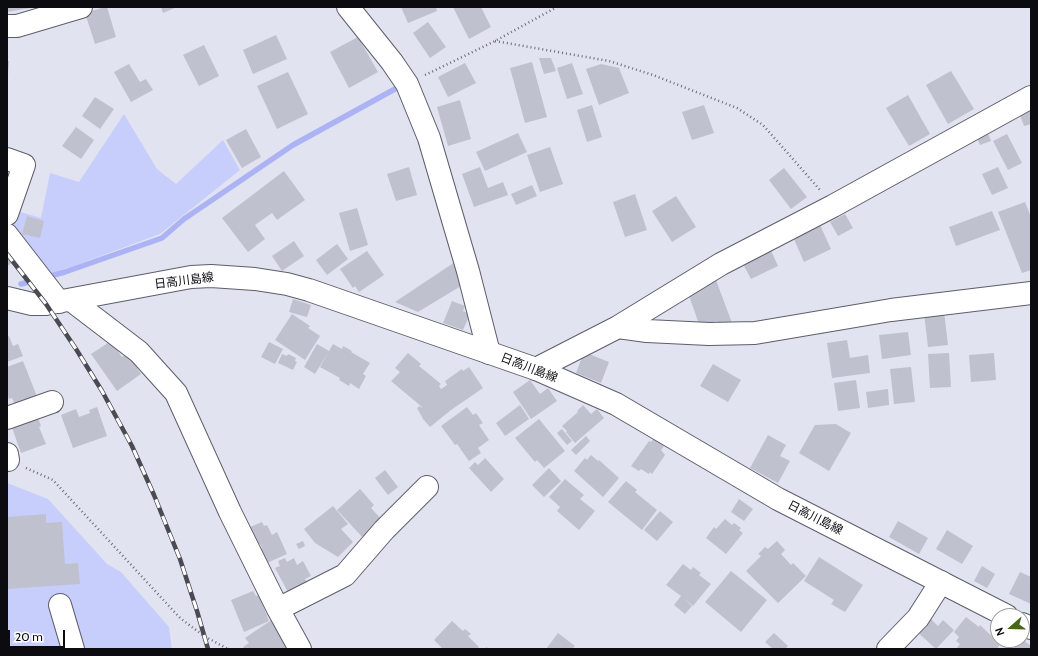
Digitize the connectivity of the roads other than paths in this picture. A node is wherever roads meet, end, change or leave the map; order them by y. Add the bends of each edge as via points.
1 (81, 7) edge
2 (348, 7) edge
3 (7, 26) edge
4 (1031, 97) edge
5 (7, 159) edge
6 (7, 214) edge
7 (7, 235) edge
8 (1031, 293) edge
9 (7, 298) edge
10 (65, 301) junction
11 (618, 327) junction
12 (489, 352) junction
13 (536, 369) junction
14 (52, 402) dead end
15 (7, 418) edge
16 (7, 454) edge
17 (8, 460) edge
18 (427, 487) dead end
19 (941, 582) junction
20 (60, 605) dead end
21 (991, 608) edge
22 (278, 609) junction
23 (73, 649) edge
24 (300, 649) edge
25 (888, 649) edge

1 - 3 street via 17,26
2 - 12 street via 407,84 429,138
4 - 11 street via 833,206 721,264
5 - 6 street via 24,165
7 - 10 street
8 - 11 street via 891,310 755,333 709,334
9 - 10 street, 日高川島線 via 32,304
10 - 12 street, 日高川島線 via 191,277 255,279 309,290
10 - 22 street via 139,352 176,393
11 - 13 street
12 - 13 street, 日高川島線
13 - 19 street, 日高川島線 via 616,404 778,499
14 - 15 street
16 - 17 street
18 - 22 street via 344,575
19 - 21 street, 日高川島線
19 - 25 street via 918,618
20 - 23 street
22 - 24 street

